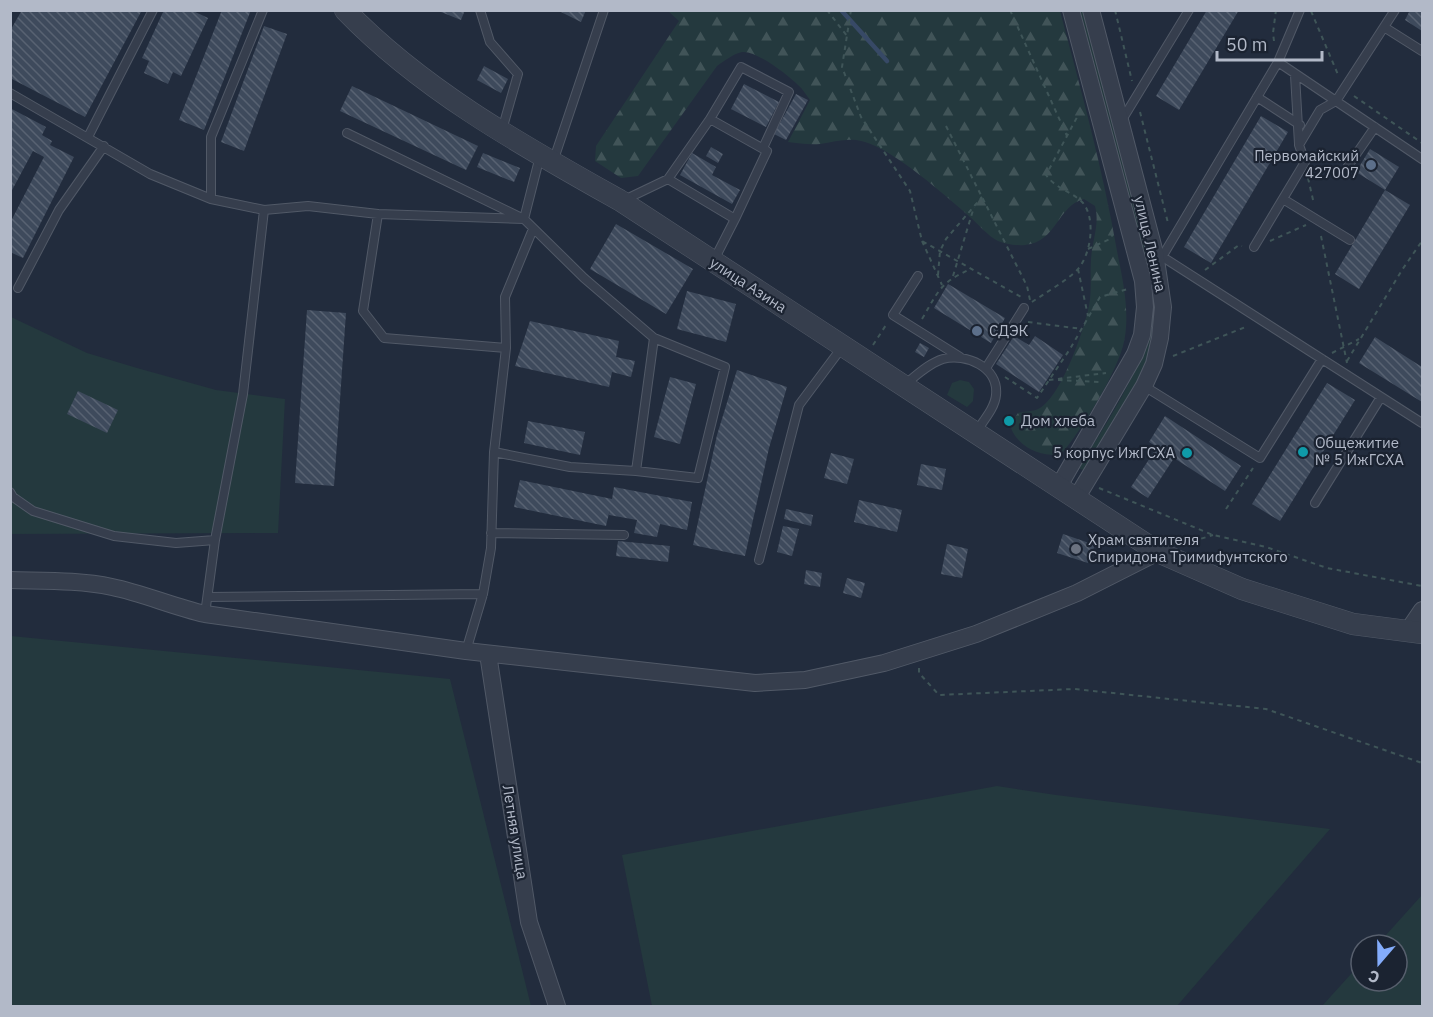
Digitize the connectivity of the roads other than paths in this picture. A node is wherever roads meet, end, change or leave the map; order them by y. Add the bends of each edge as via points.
1 (153, 10) edge
2 (263, 10) edge
3 (345, 10) edge
4 (480, 10) edge
5 (604, 10) edge
6 (1071, 10) edge
7 (1090, 10) edge
8 (1189, 10) edge
9 (1299, 10) edge
10 (1395, 10) edge
11 (1384, 27) junction
12 (1422, 51) edge
13 (1278, 62) junction
14 (1294, 75) junction
15 (10, 93) edge
16 (1257, 97) junction
17 (1336, 101) junction
18 (710, 119) junction
19 (1120, 123) junction
20 (1297, 123) junction
21 (1375, 127) junction
22 (1308, 130) junction
23 (502, 131) junction
24 (347, 133) dead end
25 (88, 137) junction
26 (1299, 145) junction
27 (104, 146) junction
28 (763, 148) junction
29 (546, 159) junction
30 (1422, 159) edge
31 (1348, 166) dead end
32 (668, 179) junction
33 (211, 199) junction
34 (1283, 199) junction
35 (621, 201) junction
36 (264, 210) junction
37 (378, 214) junction
38 (524, 219) junction
39 (735, 219) junction
40 (532, 229) junction
41 (1350, 240) dead end
42 (1254, 247) dead end
43 (1158, 255) junction
44 (713, 262) junction
45 (918, 276) dead end
46 (18, 288) dead end
47 (1027, 305) road end
48 (654, 338) junction
49 (843, 345) junction
50 (506, 348) junction
51 (961, 357) junction
52 (1322, 359) junction
53 (987, 367) junction
54 (904, 385) junction
55 (1144, 386) junction
56 (1381, 397) junction
57 (1422, 423) edge
58 (976, 432) junction
59 (494, 452) junction
60 (636, 471) junction
61 (1059, 486) junction
62 (1081, 490) junction
63 (10, 492) edge
64 (1315, 503) dead end
65 (491, 533) junction
66 (624, 535) dead end
67 (215, 540) junction
68 (1158, 552) junction
69 (759, 560) dead end
70 (10, 580) edge
71 (483, 594) junction
72 (208, 597) junction
73 (1422, 610) edge
74 (205, 614) junction
75 (1415, 632) edge
76 (466, 651) junction
77 (488, 654) junction
78 (556, 1006) edge

1 - 25 lane
2 - 33 lane via 211,137
3 - 23 street, улица Азина via 367,33 430,83
4 - 23 lane via 490,42 518,74
5 - 29 lane
6 - 61 street, улица Ленина via 1143,281 1145,307 1135,354
7 - 19 street, улица Ленина
8 - 19 lane
9 - 13 lane
10 - 11 lane
11 - 12 lane
11 - 17 lane
13 - 14 lane
13 - 16 lane
14 - 17 lane
14 - 20 lane
15 - 25 lane
16 - 20 lane
16 - 43 lane via 1172,239
17 - 21 lane
17 - 22 lane via 1320,110
18 - 28 lane
18 - 28 lane via 741,67 789,92
18 - 32 lane
19 - 43 street, улица Ленина
20 - 22 lane
20 - 26 lane
21 - 30 lane
21 - 31 lane
22 - 26 lane
23 - 29 street, улица Азина
24 - 38 lane
25 - 27 lane
26 - 34 lane via 1305,162
27 - 33 lane via 150,174
27 - 46 lane via 59,210
28 - 39 lane via 767,150
29 - 35 street, улица Азина
29 - 38 lane
32 - 35 lane
32 - 39 lane
33 - 36 lane
34 - 41 lane
34 - 42 lane
35 - 44 street, улица Азина
36 - 37 lane via 308,206
36 - 67 lane via 243,394
37 - 38 lane
37 - 50 lane via 363,311 384,338
38 - 40 lane
39 - 44 lane
40 - 48 lane
40 - 50 lane via 505,297
43 - 52 lane
43 - 55 street, улица Ленина via 1163,308 1160,338
44 - 49 street, улица Азина
45 - 51 lane via 893,315
47 - 53 lane
48 - 60 lane
48 - 60 lane via 725,367 698,478
49 - 54 street, улица Азина
49 - 69 lane via 799,405
50 - 59 lane
51 - 53 lane
51 - 54 lane via 943,359
52 - 55 lane via 1260,458
52 - 56 lane
53 - 58 lane via 996,394
54 - 58 street, улица Азина
55 - 62 street, улица Ленина
56 - 57 lane
56 - 64 lane
58 - 61 street, улица Азина
59 - 60 lane via 570,467
59 - 65 lane
61 - 62 street, улица Азина
62 - 68 street, улица Азина
63 - 67 lane via 33,511 114,536 176,543
65 - 66 lane
65 - 71 lane
67 - 72 lane
68 - 75 street, улица Азина via 1242,589 1353,624
68 - 77 street via 1077,593 976,634 884,663 805,680 755,683
70 - 74 street via 97,584
71 - 72 lane
71 - 76 lane
72 - 74 lane
73 - 75 street
74 - 76 street
76 - 77 street
77 - 78 street, Летняя улица via 529,922

